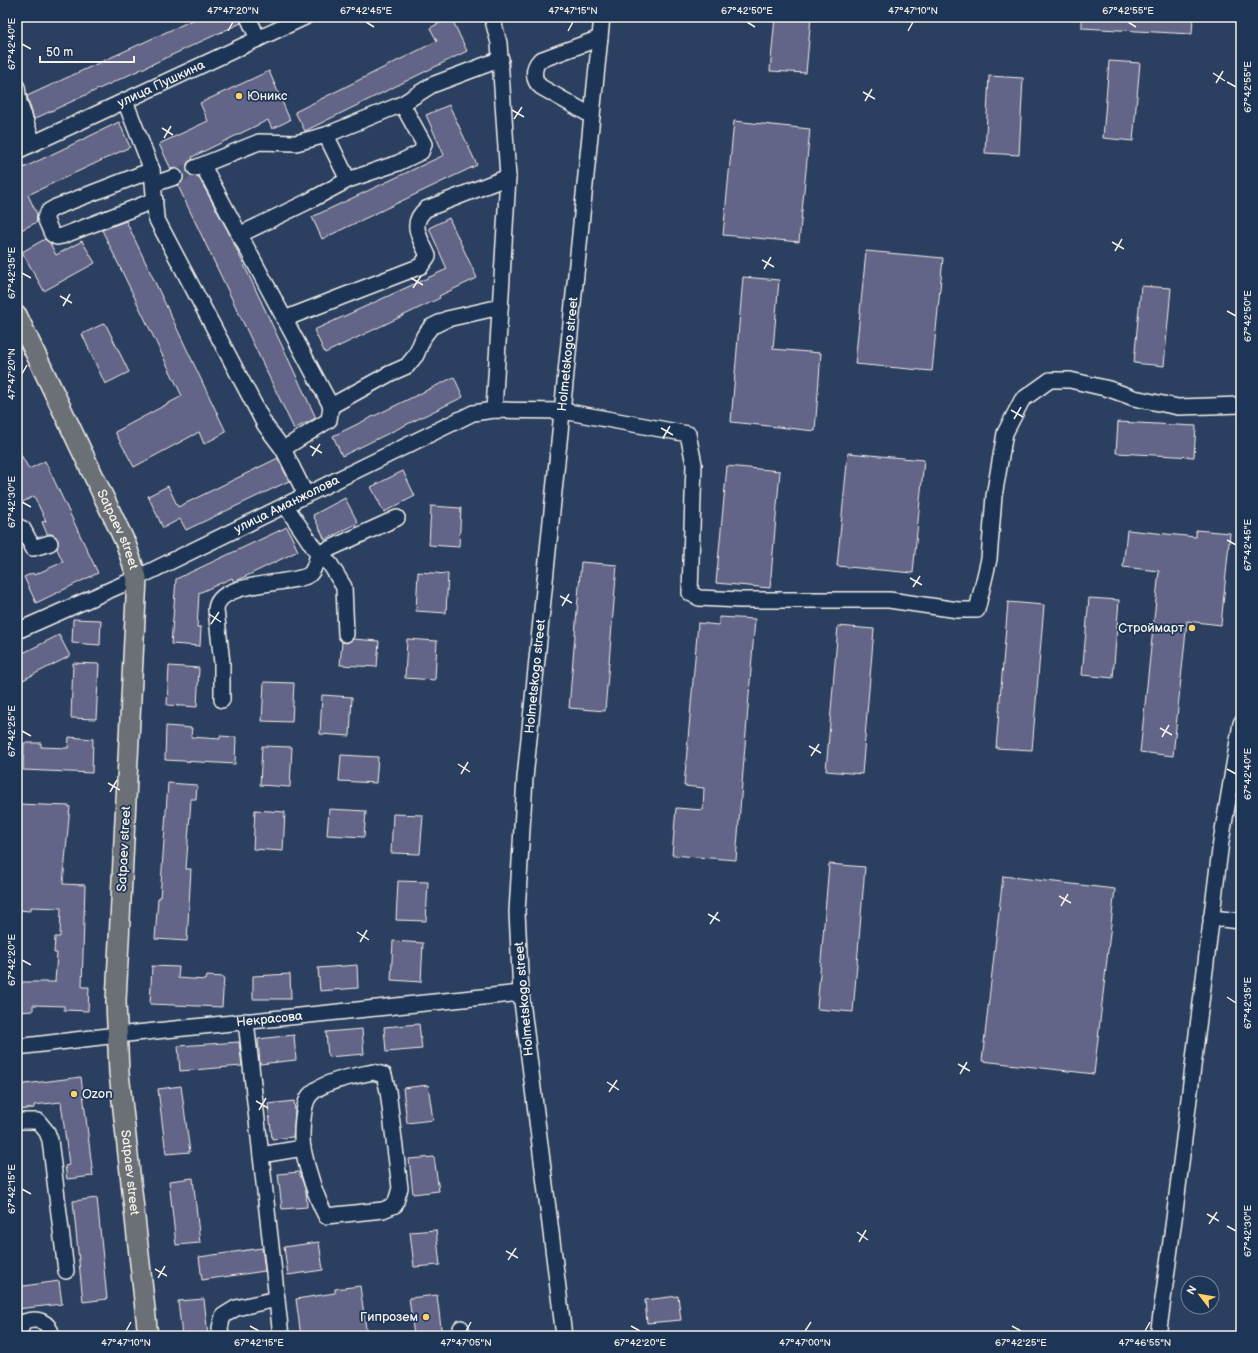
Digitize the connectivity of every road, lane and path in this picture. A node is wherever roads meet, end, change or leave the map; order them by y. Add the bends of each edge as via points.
1 (248, 17) edge
2 (305, 17) edge
3 (492, 17) edge
4 (602, 17) edge
5 (600, 38) junction
6 (258, 39) junction
7 (501, 60) junction
8 (17, 87) edge
9 (126, 101) junction
10 (402, 104) junction
11 (592, 116) junction
12 (326, 135) junction
13 (33, 144) junction
14 (17, 151) edge
15 (153, 177) junction
16 (175, 177) tunnel mouth
17 (508, 177) junction
18 (348, 180) junction
19 (155, 200) junction
20 (239, 235) junction
21 (500, 307) junction
22 (17, 314) edge
23 (284, 319) junction
24 (1241, 405) edge
25 (331, 406) junction
26 (494, 410) junction
27 (563, 411) junction
28 (283, 449) junction
29 (306, 495) junction
30 (285, 505) junction
31 (397, 518) dead end
32 (17, 526) edge
33 (50, 544) dead end
34 (318, 554) junction
35 (136, 578) junction
36 (17, 631) edge
37 (346, 634) dead end
38 (222, 700) dead end
39 (1241, 723) edge
40 (1212, 918) junction
41 (1241, 921) edge
42 (522, 993) junction
43 (246, 1021) junction
44 (117, 1035) junction
45 (17, 1047) edge
46 (17, 1121) edge
47 (303, 1148) junction
48 (261, 1155) junction
49 (66, 1271) dead end
50 (277, 1298) junction
51 (17, 1335) edge
52 (52, 1336) edge
53 (148, 1336) edge
54 (221, 1336) edge
55 (282, 1336) edge
56 (564, 1336) edge
57 (1158, 1336) edge

1 - 6 street
2 - 6 street, улица Пушкина
3 - 7 street
4 - 5 street, Holmetskogo street
5 - 11 street, Holmetskogo street
5 - 11 street via 540,60 534,78 541,87
6 - 9 street, улица Пушкина
7 - 10 street via 432,85
7 - 17 street
8 - 13 street via 19,102
9 - 13 street, улица Пушкина
9 - 15 street
10 - 12 street
10 - 18 street via 424,144 421,152
11 - 27 street, Holmetskogo street
12 - 18 street
12 - 20 street via 296,143 258,142 199,167
13 - 14 street, улица Пушкина
15 - 16 street
15 - 19 street
15 - 19 street via 56,207 49,211 45,218 52,234 57,237
17 - 21 street
17 - 23 street via 421,213 416,222 416,229 428,256 421,266
18 - 20 street
19 - 28 street via 156,218 265,425
20 - 23 street
21 - 25 street via 446,319 431,327 408,366
21 - 26 street
22 - 35 main road, Satpaev street via 126,544
23 - 25 street
24 - 27 street, улица Аманжолова via 1178,407 1070,380 1050,380 1022,400 1005,433 994,496 989,559 977,610 958,610 889,600 699,598 690,593 694,464 688,434
25 - 28 street via 329,420
26 - 27 street, улица Аманжолова
26 - 29 street, улица Аманжолова via 473,413
27 - 42 street, Holmetskogo street via 525,778 517,912
28 - 29 street
29 - 30 street, улица Аманжолова
30 - 34 street
30 - 35 street, улица Аманжолова
31 - 34 street
32 - 33 street via 23,529 33,548
34 - 37 street via 330,564 344,587
34 - 38 street via 314,568 306,577 263,583 231,592 217,602
35 - 36 street, улица Аманжолова
35 - 44 main road, Satpaev street via 116,1001
39 - 40 street via 1221,842
40 - 41 street
40 - 57 street
42 - 43 street, Некрасова
42 - 56 street, Holmetskogo street
43 - 44 street, Некрасова
43 - 48 street
44 - 45 street, Некрасова
44 - 53 main road, Satpaev street
46 - 49 street via 38,1121 50,1140
47 - 47 street via 304,1111 309,1095 327,1084 373,1072 384,1075 400,1188 395,1205 383,1210 326,1216 320,1205
47 - 48 street
48 - 50 street
50 - 54 street via 236,1308 223,1316
50 - 55 street
51 - 52 street via 24,1322 32,1319 41,1320 50,1329

